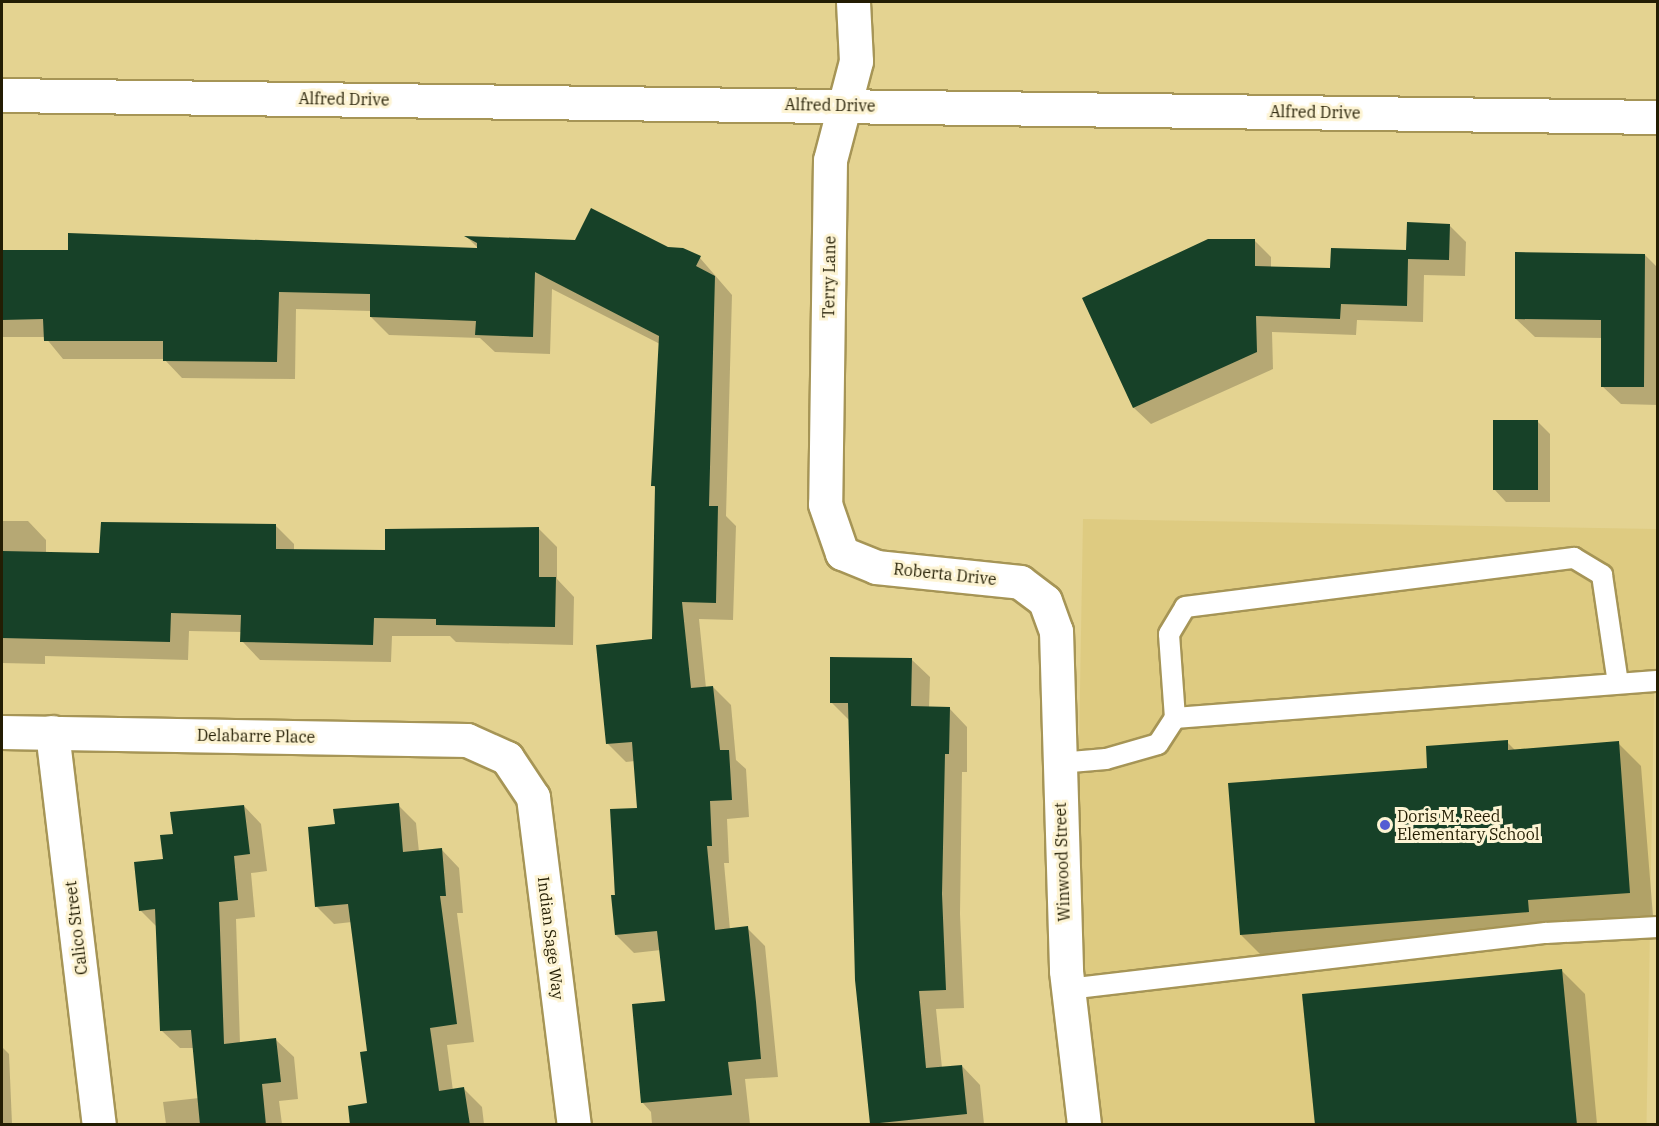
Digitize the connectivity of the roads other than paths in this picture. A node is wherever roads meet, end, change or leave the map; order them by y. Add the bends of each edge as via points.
1 (853, 2) edge
2 (2, 95) edge
3 (845, 105) junction
4 (1658, 117) edge
5 (842, 554) joint
6 (1044, 601) joint
7 (1658, 681) edge
8 (1618, 683) junction
9 (1175, 718) junction
10 (2, 732) edge
11 (52, 732) junction
12 (507, 758) joint
13 (1059, 763) junction
14 (1658, 927) edge
15 (1068, 989) junction
16 (99, 1125) edge
17 (574, 1125) edge
18 (1084, 1125) edge

1 - 3 street, Terry Lane via 856,62
2 - 3 street, Alfred Drive
3 - 4 street, Alfred Drive
3 - 5 street, Terry Lane via 830,160 825,504
5 - 6 street, Roberta Drive via 876,567 1020,582
6 - 13 street, Winwood Street via 1056,631
7 - 8 lane
8 - 9 lane
8 - 9 lane via 1602,575 1574,558 1185,607 1169,634
9 - 13 lane via 1158,744 1106,759
10 - 11 street, Delabarre Place
11 - 12 street, Delabarre Place via 467,740
11 - 16 street, Calico Street
12 - 17 street, Indian Sage Way via 533,797
13 - 15 street, Winwood Street
14 - 15 lane via 1546,933
15 - 18 street, Winwood Street

